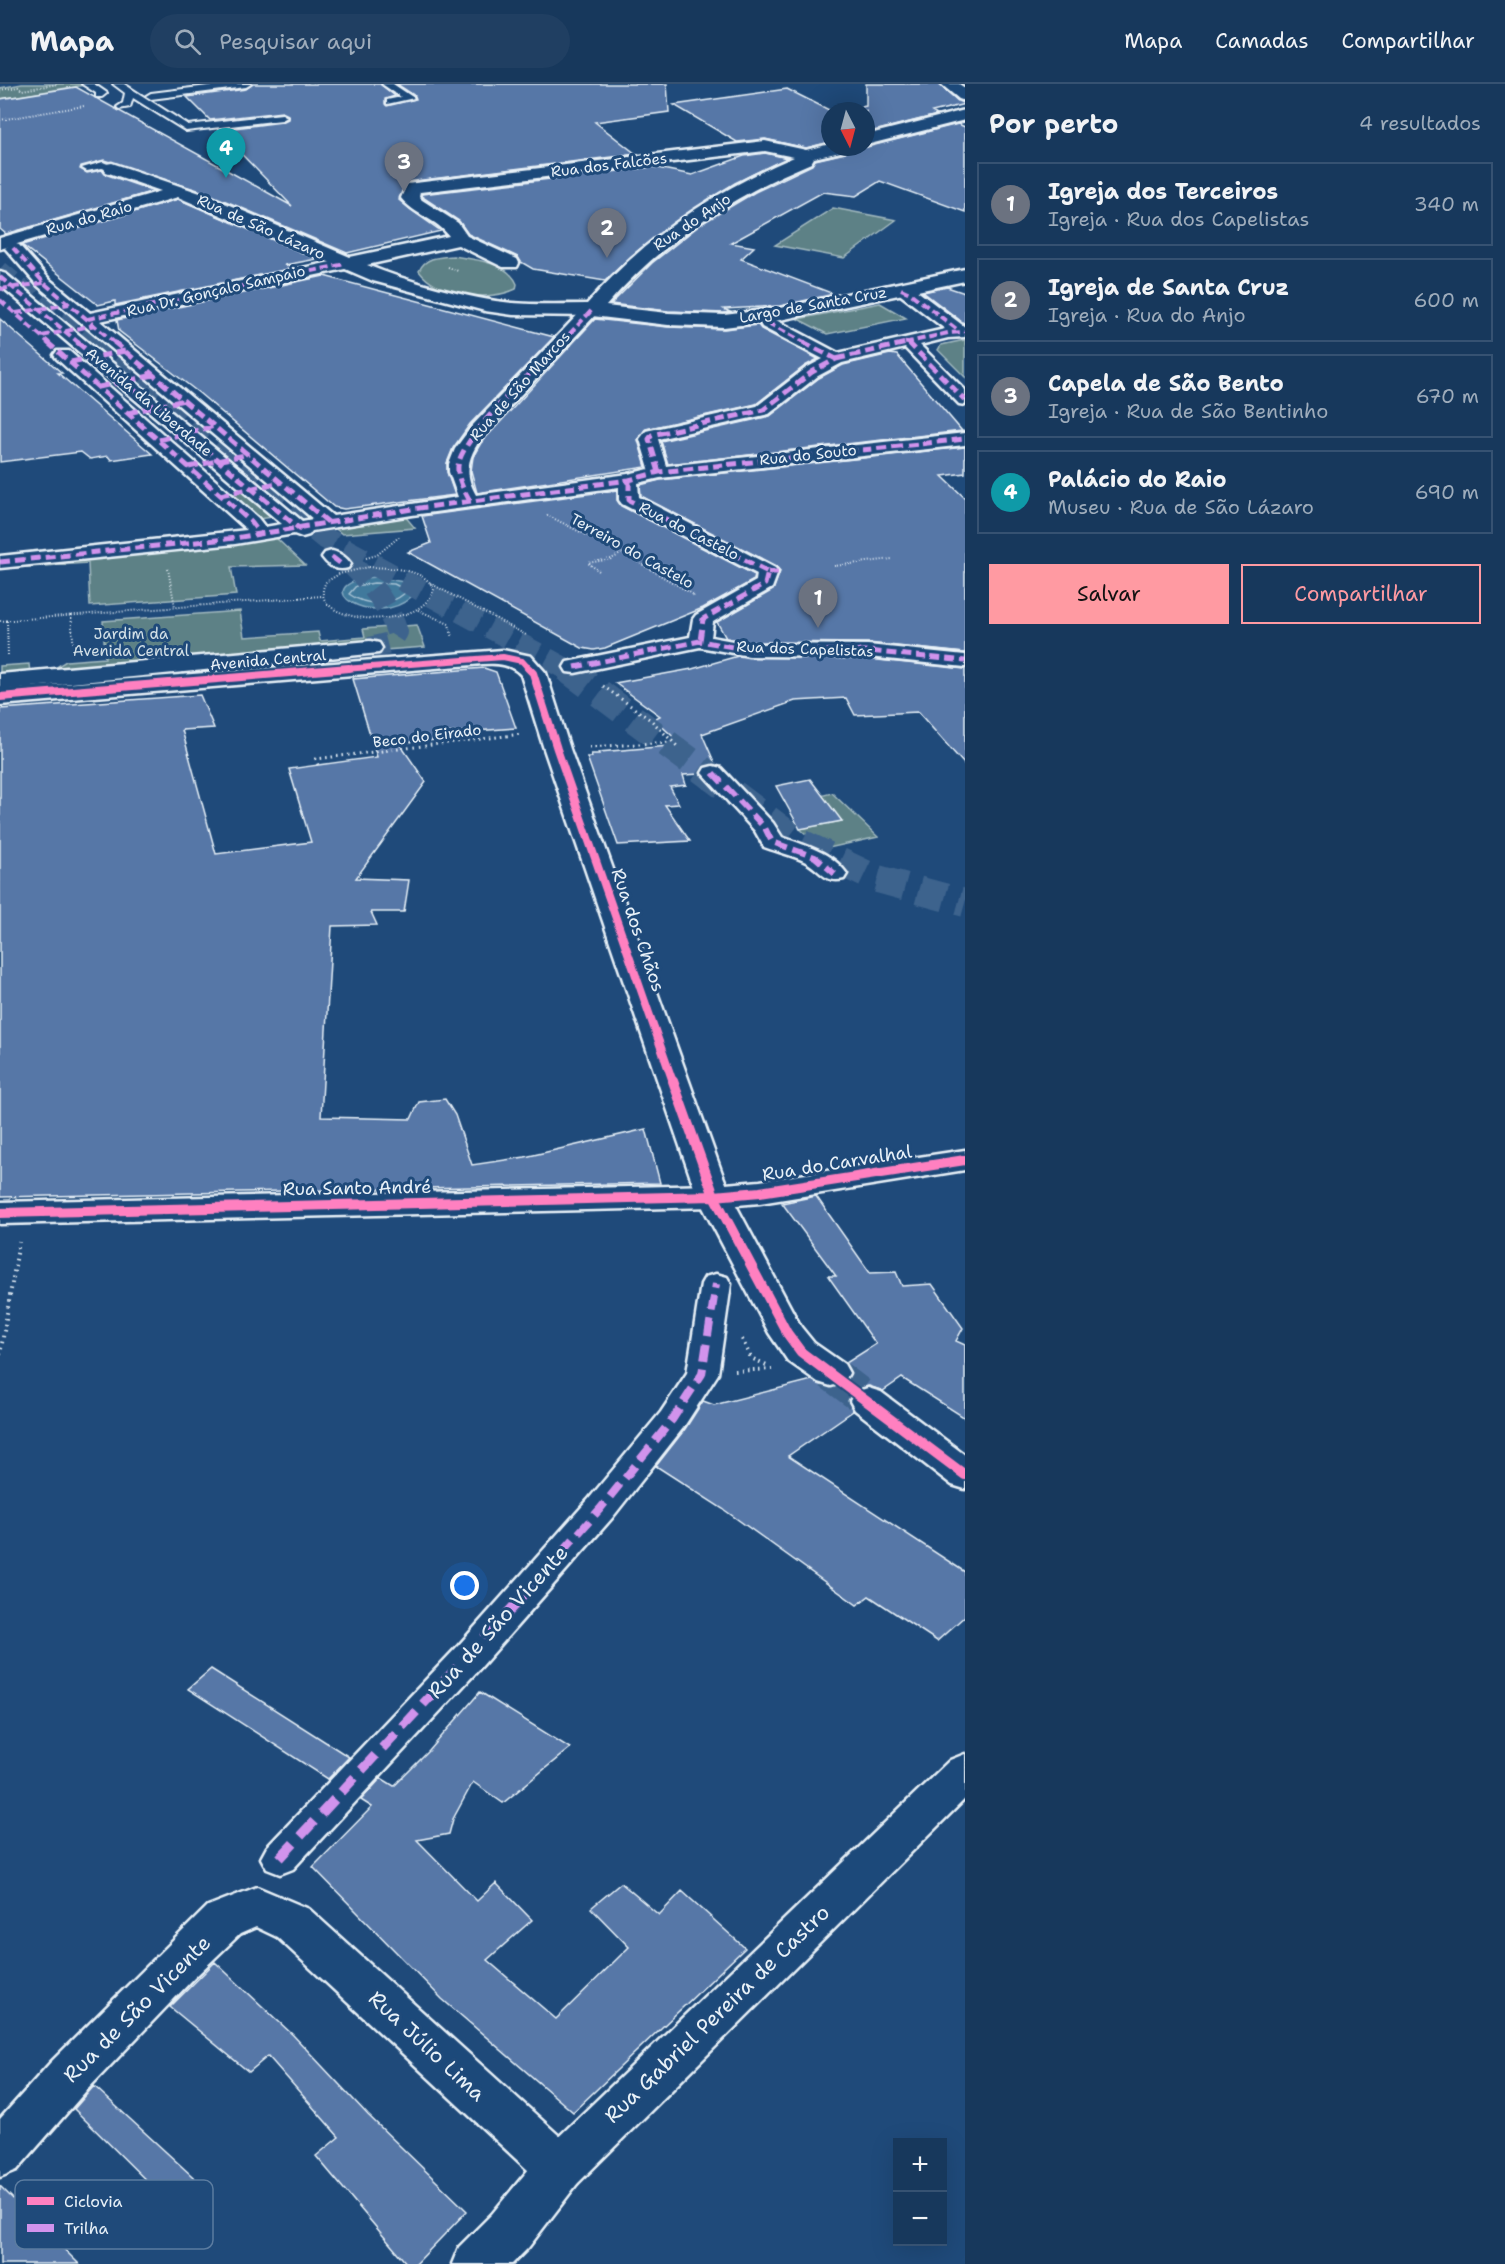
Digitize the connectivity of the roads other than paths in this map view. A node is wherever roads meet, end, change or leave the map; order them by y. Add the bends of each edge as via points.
1 (87, 84) edge
2 (99, 84) edge
3 (109, 84) edge
4 (118, 84) edge
5 (246, 84) edge
6 (387, 84) edge
7 (949, 84) edge
8 (130, 93) junction
9 (151, 96) junction
10 (965, 96) edge
11 (193, 102) dead end
12 (390, 102) dead end
13 (965, 115) edge
14 (282, 117) dead end
15 (875, 138) edge
16 (821, 151) edge
17 (806, 155) junction
18 (87, 168) dead end
19 (112, 168) joint
20 (177, 192) junction
21 (460, 239) junction
22 (7, 246) edge
23 (510, 263) dead end
24 (345, 264) junction
25 (965, 275) edge
26 (44, 283) junction
27 (3, 289) edge
28 (901, 289) junction
29 (69, 304) junction
30 (38, 309) junction
31 (592, 310) junction
32 (16, 314) junction
33 (91, 322) junction
34 (768, 323) dead end
35 (64, 331) junction
36 (957, 332) edge
37 (42, 336) junction
38 (908, 342) junction
39 (125, 351) junction
40 (95, 357) junction
41 (841, 357) junction
42 (71, 362) junction
43 (154, 375) junction
44 (124, 381) junction
45 (99, 387) junction
46 (184, 400) junction
47 (965, 400) edge
48 (154, 407) junction
49 (128, 413) junction
50 (215, 426) junction
51 (185, 433) junction
52 (965, 438) edge
53 (159, 440) junction
54 (249, 454) junction
55 (217, 460) junction
56 (189, 467) junction
57 (656, 472) junction
58 (628, 480) junction
59 (282, 482) junction
60 (250, 488) junction
61 (220, 495) junction
62 (470, 501) junction
63 (328, 522) junction
64 (300, 529) junction
65 (260, 534) junction
66 (0, 562) edge
67 (700, 641) junction
68 (370, 648) tunnel mouth
69 (965, 660) edge
70 (575, 667) tunnel mouth
71 (4, 671) edge
72 (533, 673) joint
73 (0, 697) edge
74 (713, 773) dead end
75 (835, 874) dead end
76 (965, 1160) edge
77 (714, 1196) junction
78 (6, 1223) edge
79 (716, 1284) dead end
80 (831, 1373) tunnel mouth
81 (868, 1401) tunnel mouth
82 (965, 1475) edge
83 (965, 1772) edge
84 (280, 1858) dead end
85 (293, 1923) joint
86 (0, 2154) edge
87 (560, 2168) junction
88 (477, 2264) edge

1 - 2 lane via 104,96 110,94
3 - 8 lane via 116,89 119,106 127,105
4 - 8 lane
5 - 9 lane
6 - 12 lane via 409,98
7 - 10 street
8 - 9 lane
8 - 14 lane via 186,128
9 - 11 lane
13 - 15 street
16 - 17 street
17 - 21 street, Rua dos Falcões via 765,146 413,188 410,198 415,204 448,225
17 - 31 street, Rua do Anjo via 681,226 648,253
18 - 19 lane
19 - 20 street, Rua de São Lázaro
20 - 22 street, Rua do Raio
20 - 24 street, Rua de São Lázaro
21 - 23 street
21 - 24 street
22 - 26 street
24 - 31 street, Rua de São Lázaro via 415,287 502,308
24 - 33 street, Rua Dr. Gonçalo Sampaio
25 - 28 street, Largo de Santa Cruz
26 - 27 street
26 - 29 street
27 - 30 street, Avenida da Liberdade
27 - 32 street
28 - 31 street, Largo de Santa Cruz via 780,314 724,321
28 - 36 street
29 - 30 street
29 - 33 street
30 - 32 street
30 - 35 street, Avenida da Liberdade
31 - 62 street, Rua de São Marcos via 464,449 457,465 458,481
32 - 37 street
33 - 35 street, Rua Dr. Gonçalo Sampaio
33 - 39 street
34 - 41 street
35 - 37 street, Rua Dr. Gonçalo Sampaio
35 - 40 street, Avenida da Liberdade
36 - 38 street
37 - 42 street
38 - 41 street
38 - 47 street
39 - 40 street
39 - 43 street
40 - 42 street
40 - 44 street, Avenida da Liberdade
41 - 57 street via 812,372 763,410 652,435 649,439
42 - 45 street
43 - 44 street
43 - 46 street
44 - 45 street
44 - 48 street, Avenida da Liberdade
45 - 49 street
46 - 48 street
46 - 50 street
48 - 49 street
48 - 51 street, Avenida da Liberdade
49 - 53 street
50 - 51 street
50 - 54 street
51 - 53 street
51 - 55 street, Avenida da Liberdade
52 - 57 street, Rua do Souto
53 - 56 street
54 - 55 street
54 - 59 street
55 - 56 street
55 - 60 street, Avenida da Liberdade
56 - 61 street
57 - 58 street, Rua do Souto
58 - 62 street, Rua do Souto
58 - 67 street, Rua do Castelo via 629,500 775,572 765,584 703,619
59 - 60 street
59 - 63 street
60 - 61 street
60 - 64 street, Avenida da Liberdade
61 - 65 street
62 - 63 street, Rua do Souto
63 - 64 street, Rua do Souto
64 - 65 street
65 - 66 street
67 - 69 street, Rua dos Capelistas via 749,650 868,651
67 - 70 street, Rua dos Capelistas
68 - 71 street
72 - 73 street, Avenida Central via 522,661 492,658
72 - 77 street, Rua dos Chãos
74 - 75 street via 765,828 772,842 815,857
76 - 77 street, Rua do Carvalhal
77 - 78 street, Rua Santo André
77 - 80 street, Rua dos Chãos via 787,1333 801,1352
79 - 84 street, Rua de São Vicente via 702,1374 672,1420 600,1509 470,1656
81 - 82 street
83 - 87 street, Rua Gabriel Pereira de Castro
85 - 86 street, Rua de São Vicente via 257,1906 224,1920 68,2076
85 - 87 street, Rua Júlio Lima
87 - 88 street, Rua Gabriel Pereira de Castro via 510,2231

